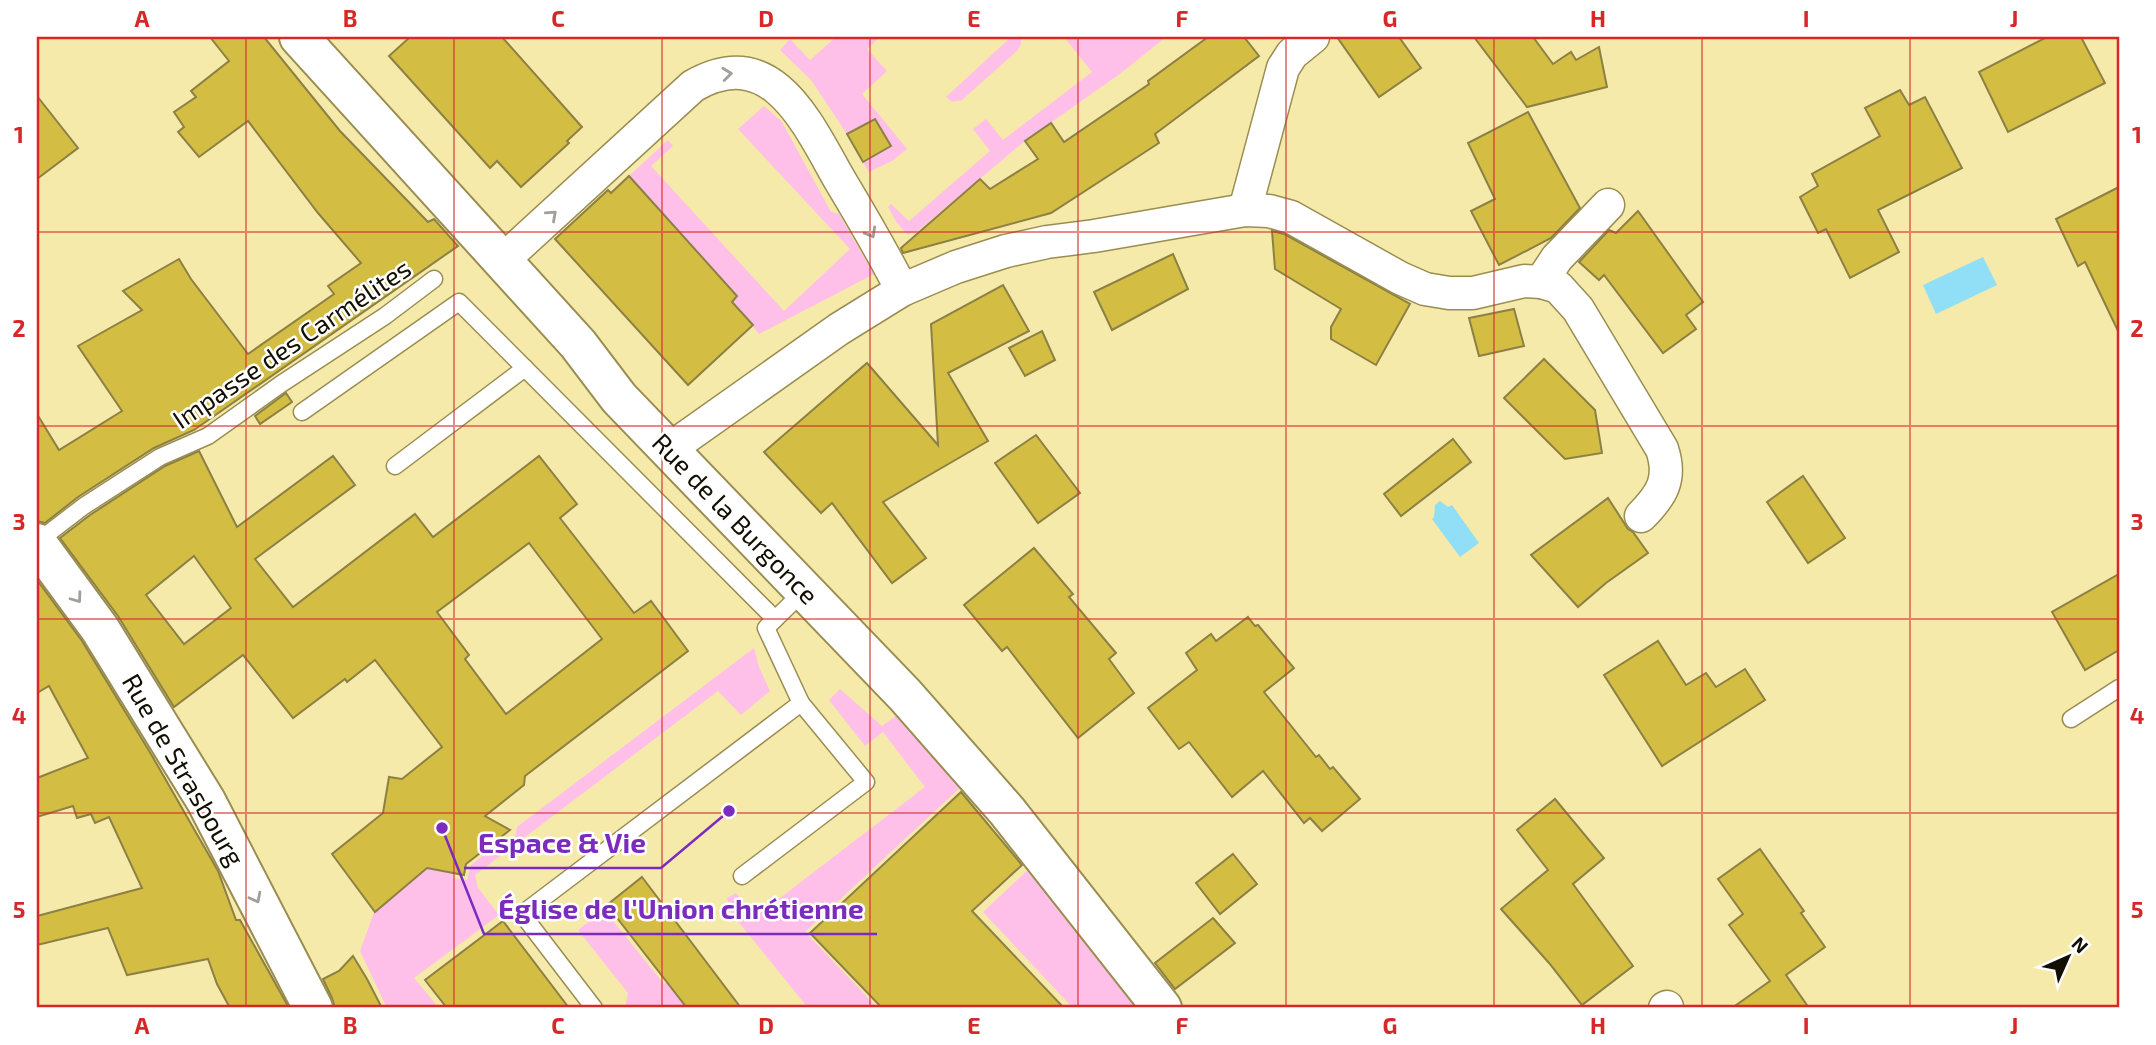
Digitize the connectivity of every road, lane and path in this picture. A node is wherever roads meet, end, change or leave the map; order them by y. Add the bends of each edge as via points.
1 (1313, 37) edge
2 (311, 41) edge
3 (1608, 205) dead end
4 (1245, 210) junction
5 (502, 261) junction
6 (435, 279) dead end
7 (1541, 282) junction
8 (902, 290) junction
9 (525, 368) junction
10 (302, 412) dead end
11 (668, 450) junction
12 (395, 466) dead end
13 (1641, 516) dead end
14 (37, 543) edge
15 (805, 590) junction
16 (775, 619) junction
17 (2119, 688) edge
18 (800, 703) junction
19 (2071, 719) dead end
20 (742, 876) dead end
21 (313, 1008) edge
22 (594, 1008) edge
23 (1162, 1008) edge

1 - 4 street via 1283,68
2 - 5 street, Rue de la Burgonce
3 - 7 street
4 - 7 street via 1291,216 1425,289 1473,293 1524,281
4 - 8 street via 1006,251
5 -> 8 street via 693,86 711,76 741,72 777,88 802,113
5 - 11 street, Rue de la Burgonce
6 - 14 lane, Impasse des Carmélites via 208,436 160,457
7 - 13 street via 1558,287 1578,309 1662,449 1667,465 1663,488
8 - 11 street
9 - 10 lane via 459,302
9 - 12 lane
9 - 16 lane
11 - 15 street, Rue de la Burgonce
14 -> 21 street, Rue de Strasbourg via 100,629 206,801
15 - 16 lane
15 - 23 street, Rue de la Burgonce via 1007,811
16 - 18 lane via 766,628
17 - 19 lane
18 - 20 lane via 866,782
18 - 22 lane via 522,914

